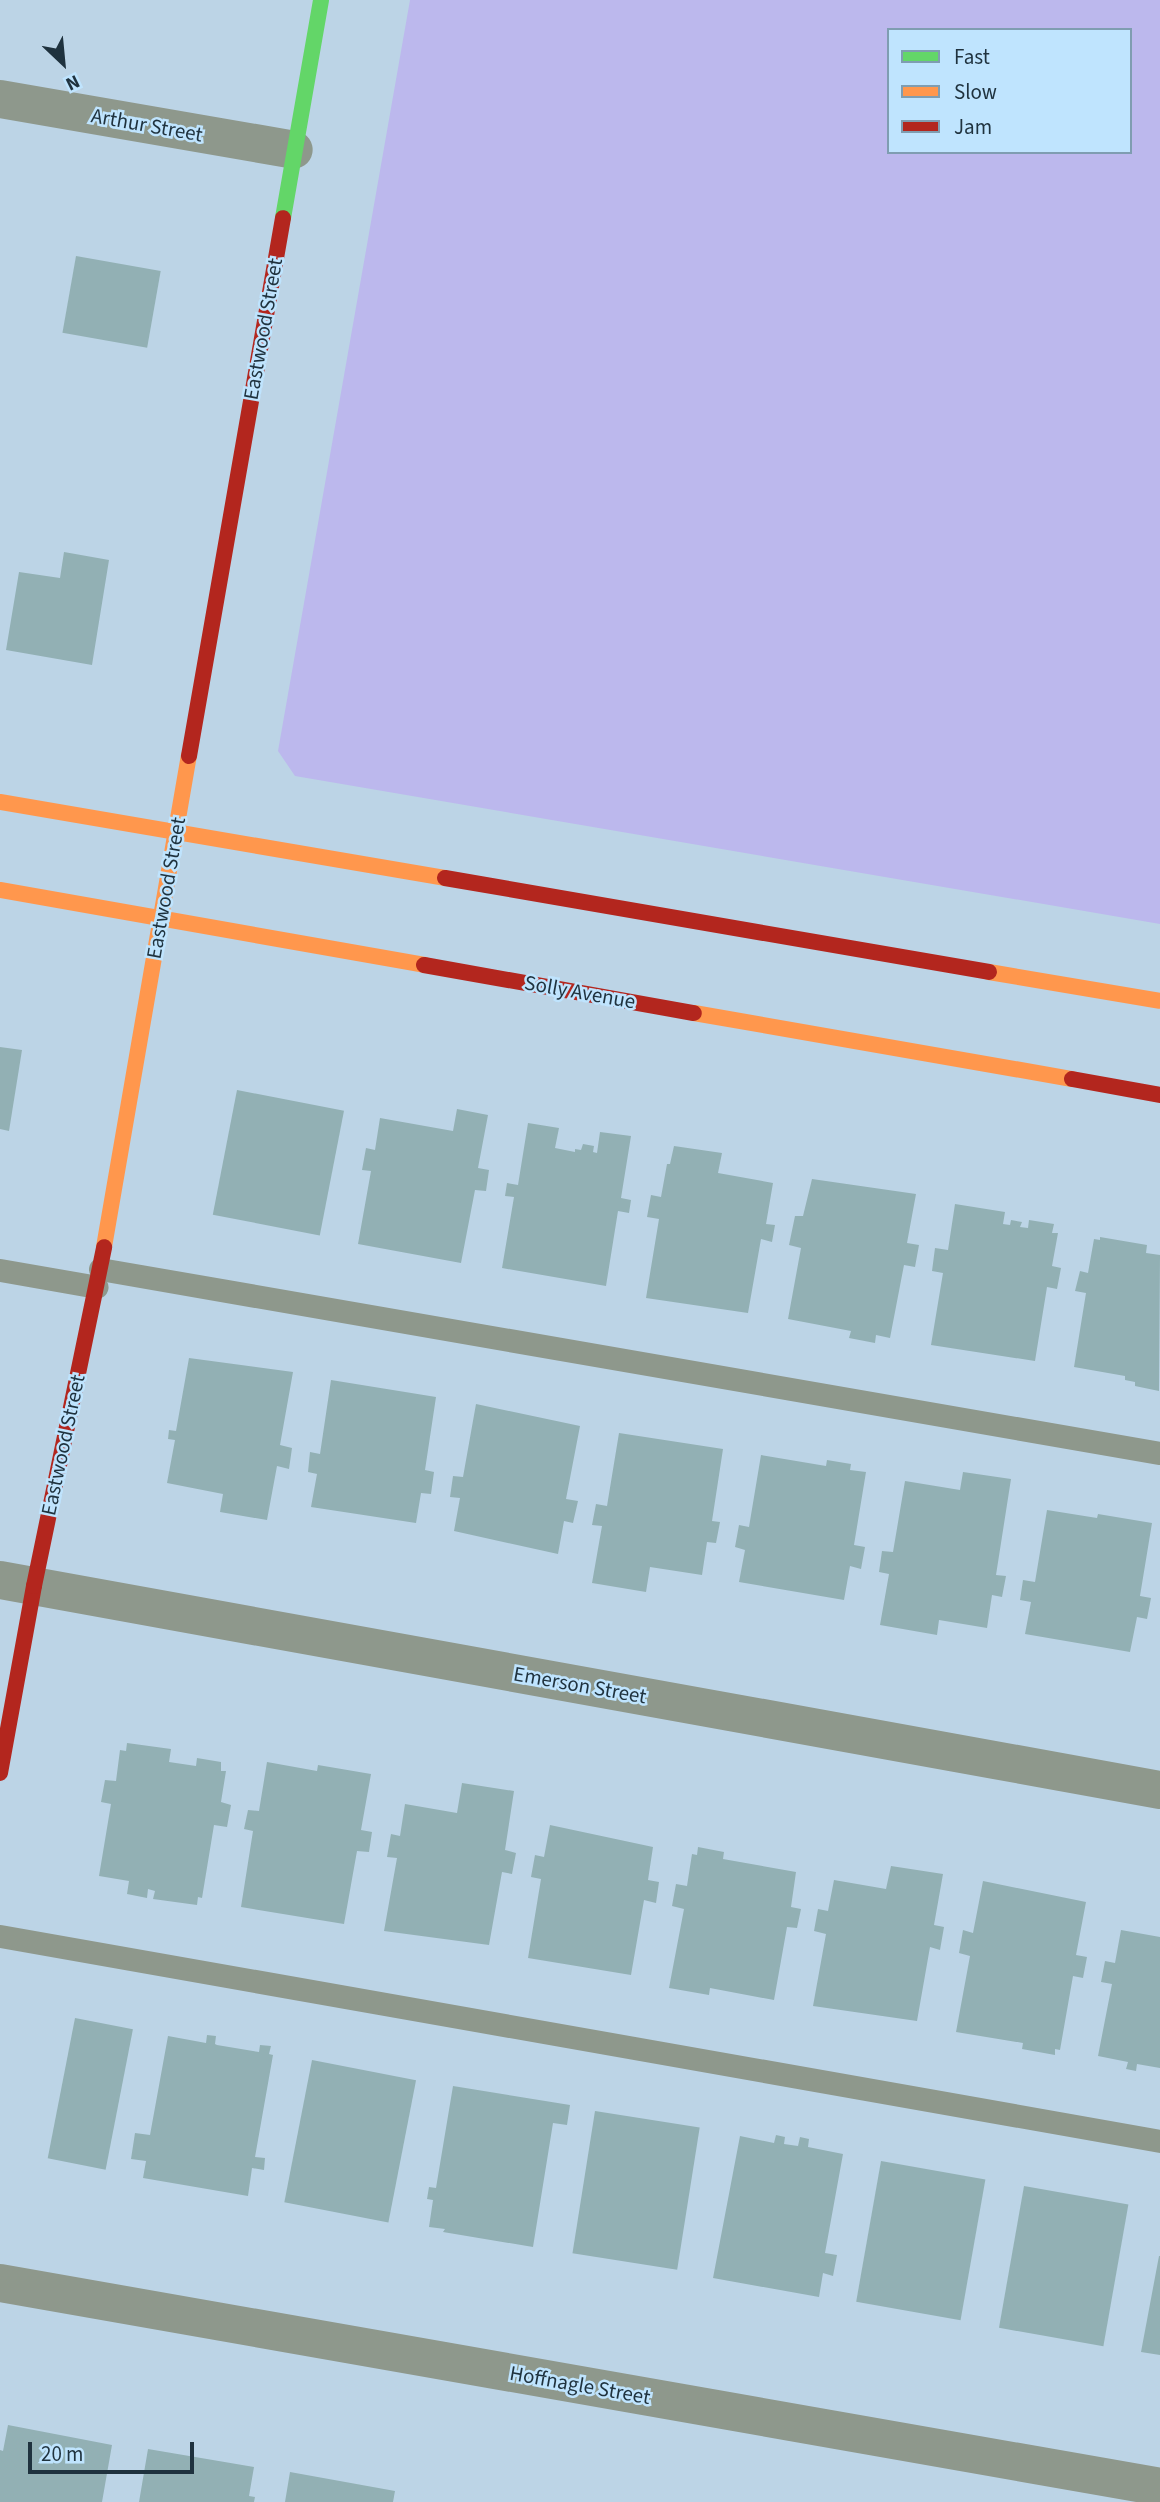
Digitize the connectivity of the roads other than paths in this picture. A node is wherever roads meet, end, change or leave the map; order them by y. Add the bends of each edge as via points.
1 (321, 0) edge
2 (0, 99) edge
3 (294, 150) junction
4 (0, 803) edge
5 (175, 834) junction
6 (0, 890) edge
7 (160, 918) junction
8 (1160, 1001) edge
9 (1160, 1095) edge
10 (0, 1270) edge
11 (98, 1278) junction
12 (1160, 1452) edge
13 (17, 1583) edge
14 (0, 1773) edge
15 (1160, 1790) edge
16 (0, 1936) edge
17 (1160, 2141) edge
18 (0, 2283) edge
19 (1160, 2487) edge

1 - 3 street, Eastwood Street
2 - 3 street, Arthur Street
3 - 5 street, Eastwood Street
4 - 5 street
5 - 7 street, Eastwood Street
5 - 8 street
6 - 7 street, Solly Avenue
7 - 9 street, Solly Avenue
7 - 11 street, Eastwood Street
10 - 11 lane
11 - 12 lane
11 - 13 street, Eastwood Street
13 - 14 street, Eastwood Street
13 - 15 street, Emerson Street
16 - 17 lane
18 - 19 street, Hoffnagle Street

